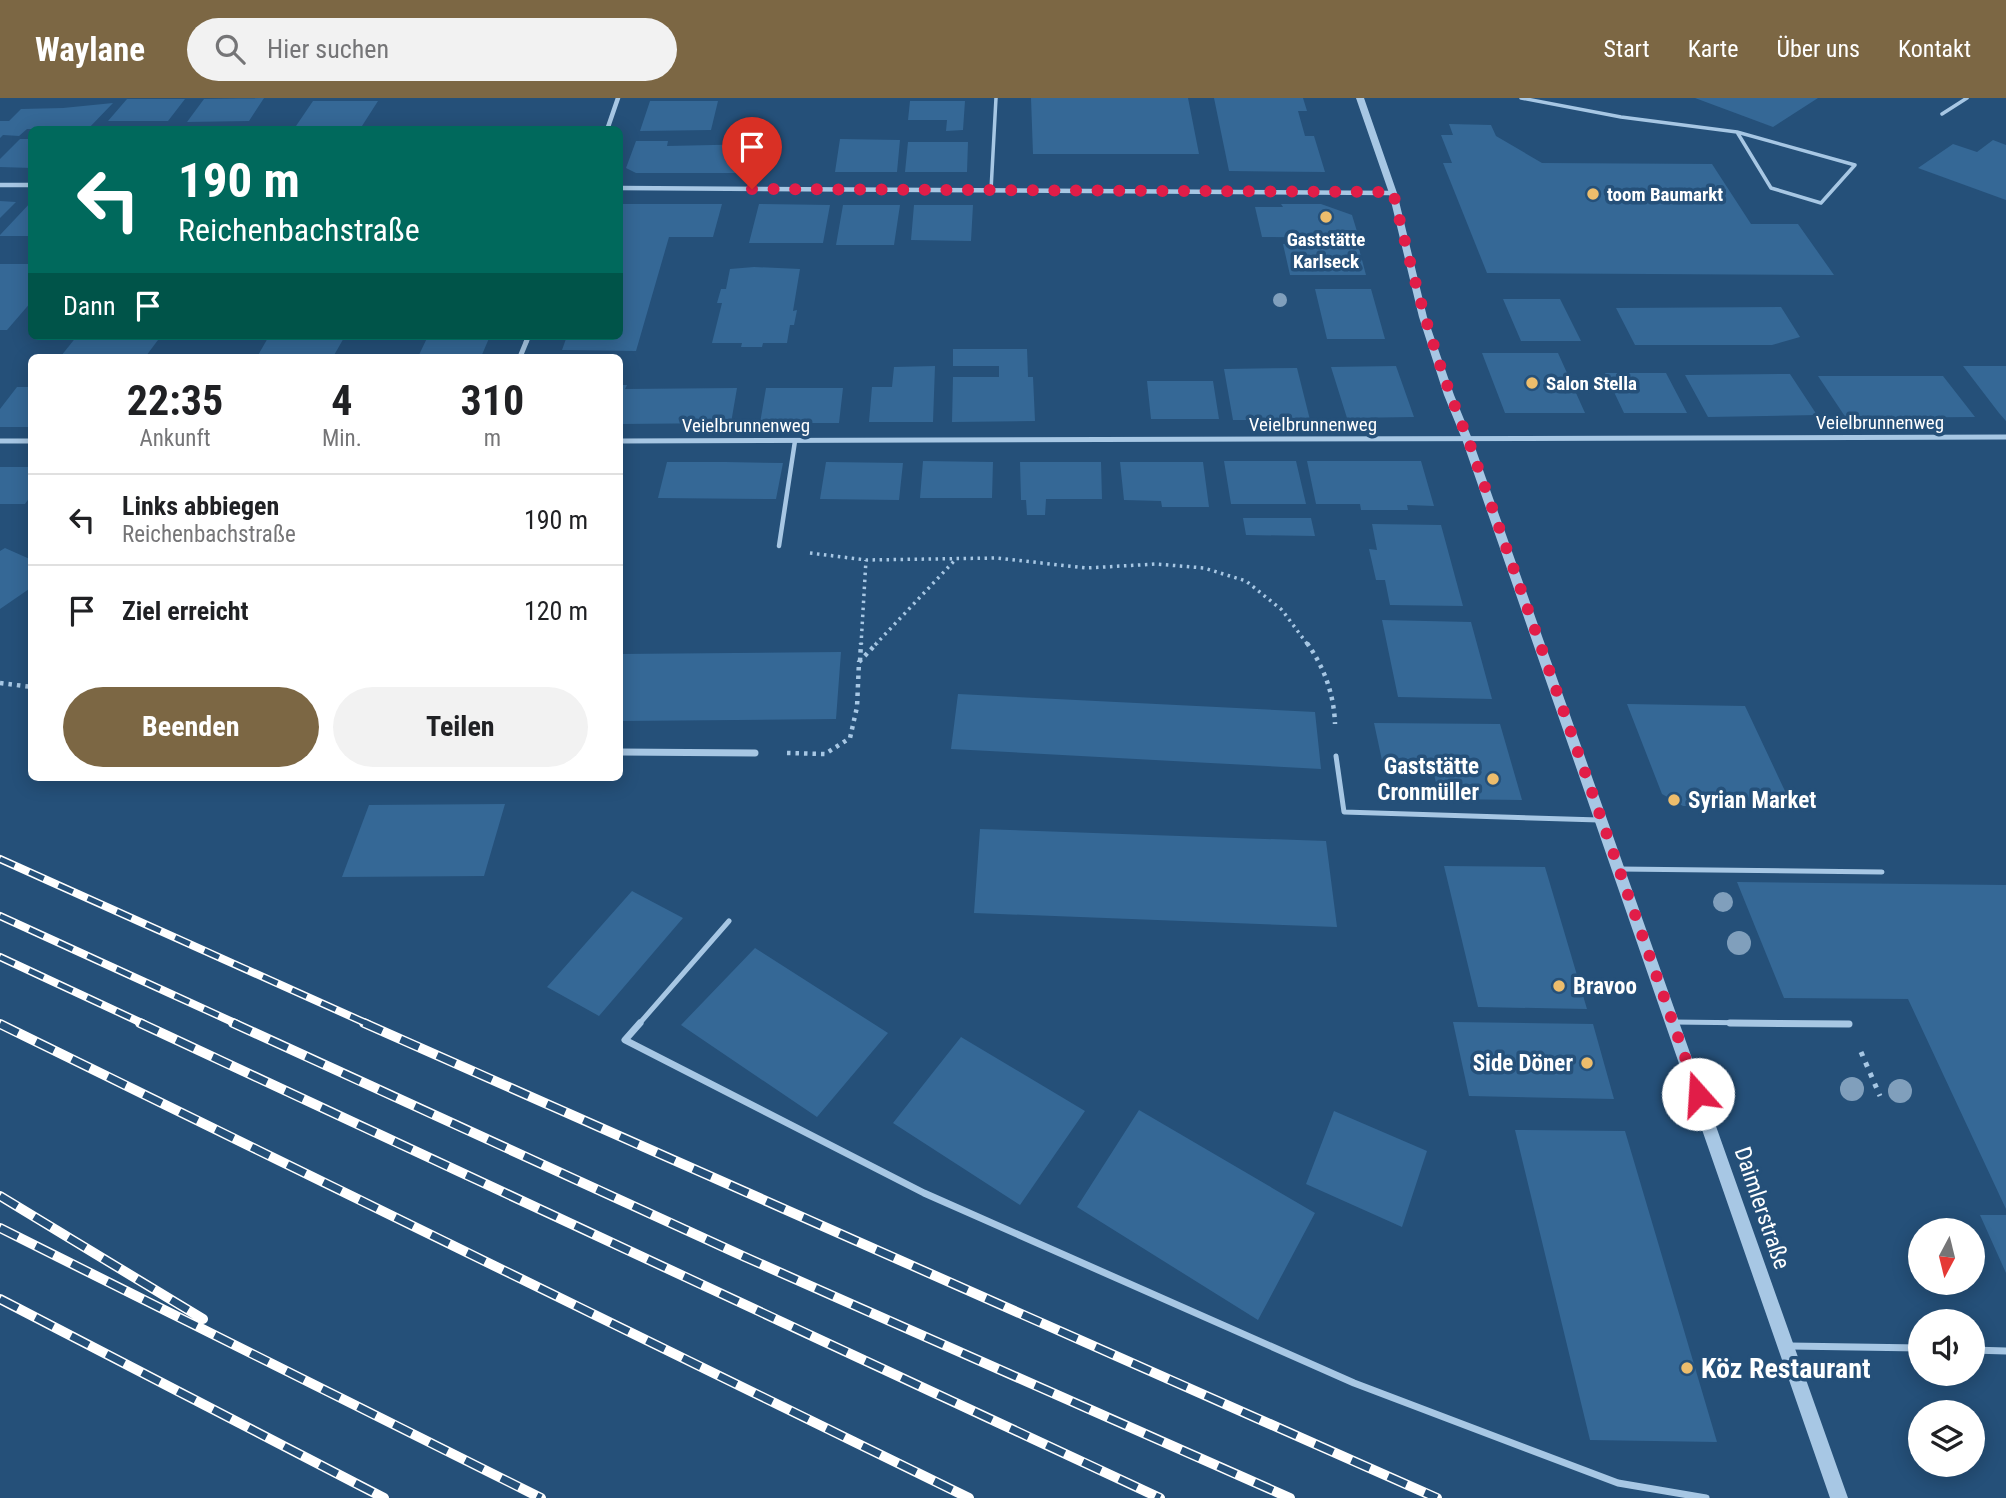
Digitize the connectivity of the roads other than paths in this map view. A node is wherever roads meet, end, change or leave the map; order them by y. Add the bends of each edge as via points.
1 (618, 98) edge
2 (996, 98) edge
3 (1360, 98) edge
4 (1521, 98) edge
5 (1967, 98) edge
6 (1942, 114) dead end
7 (608, 126) edge
8 (1737, 132) junction
9 (0, 185) edge
10 (28, 185) edge
11 (623, 188) edge
12 (991, 190) junction
13 (1393, 192) junction
14 (2006, 437) edge
15 (1468, 439) junction
16 (0, 440) edge
17 (28, 441) edge
18 (623, 441) edge
19 (794, 441) junction
20 (779, 546) road end
21 (623, 752) edge
22 (755, 753) road end
23 (1336, 756) road end
24 (1602, 820) junction
25 (1619, 869) junction
26 (1882, 872) dead end
27 (729, 920) dead end
28 (1673, 1022) junction
29 (1849, 1024) dead end
30 (1786, 1346) junction
31 (1908, 1348) edge
32 (1985, 1350) edge
33 (2006, 1351) edge
34 (1706, 1498) edge
35 (1839, 1498) edge

1 - 7 street
2 - 12 lane
3 - 13 street, Daimlerstraße
4 - 8 lane
5 - 6 lane
8 - 8 lane via 1771,188 1821,204 1855,165
9 - 10 street
11 - 12 street
12 - 13 street
13 - 15 street, Daimlerstraße via 1423,317
14 - 15 street, Veielbrunnenweg
15 - 19 street, Veielbrunnenweg
15 - 24 street, Daimlerstraße
16 - 17 street
18 - 19 street, Veielbrunnenweg
19 - 20 lane
21 - 22 street
23 - 24 lane via 1344,812
24 - 25 street, Daimlerstraße
25 - 26 lane
25 - 28 street, Daimlerstraße
27 - 34 lane via 625,1040 924,1193 1354,1382 1618,1483
28 - 29 lane
28 - 30 street, Daimlerstraße
30 - 31 lane
30 - 35 street, Daimlerstraße
32 - 33 lane

